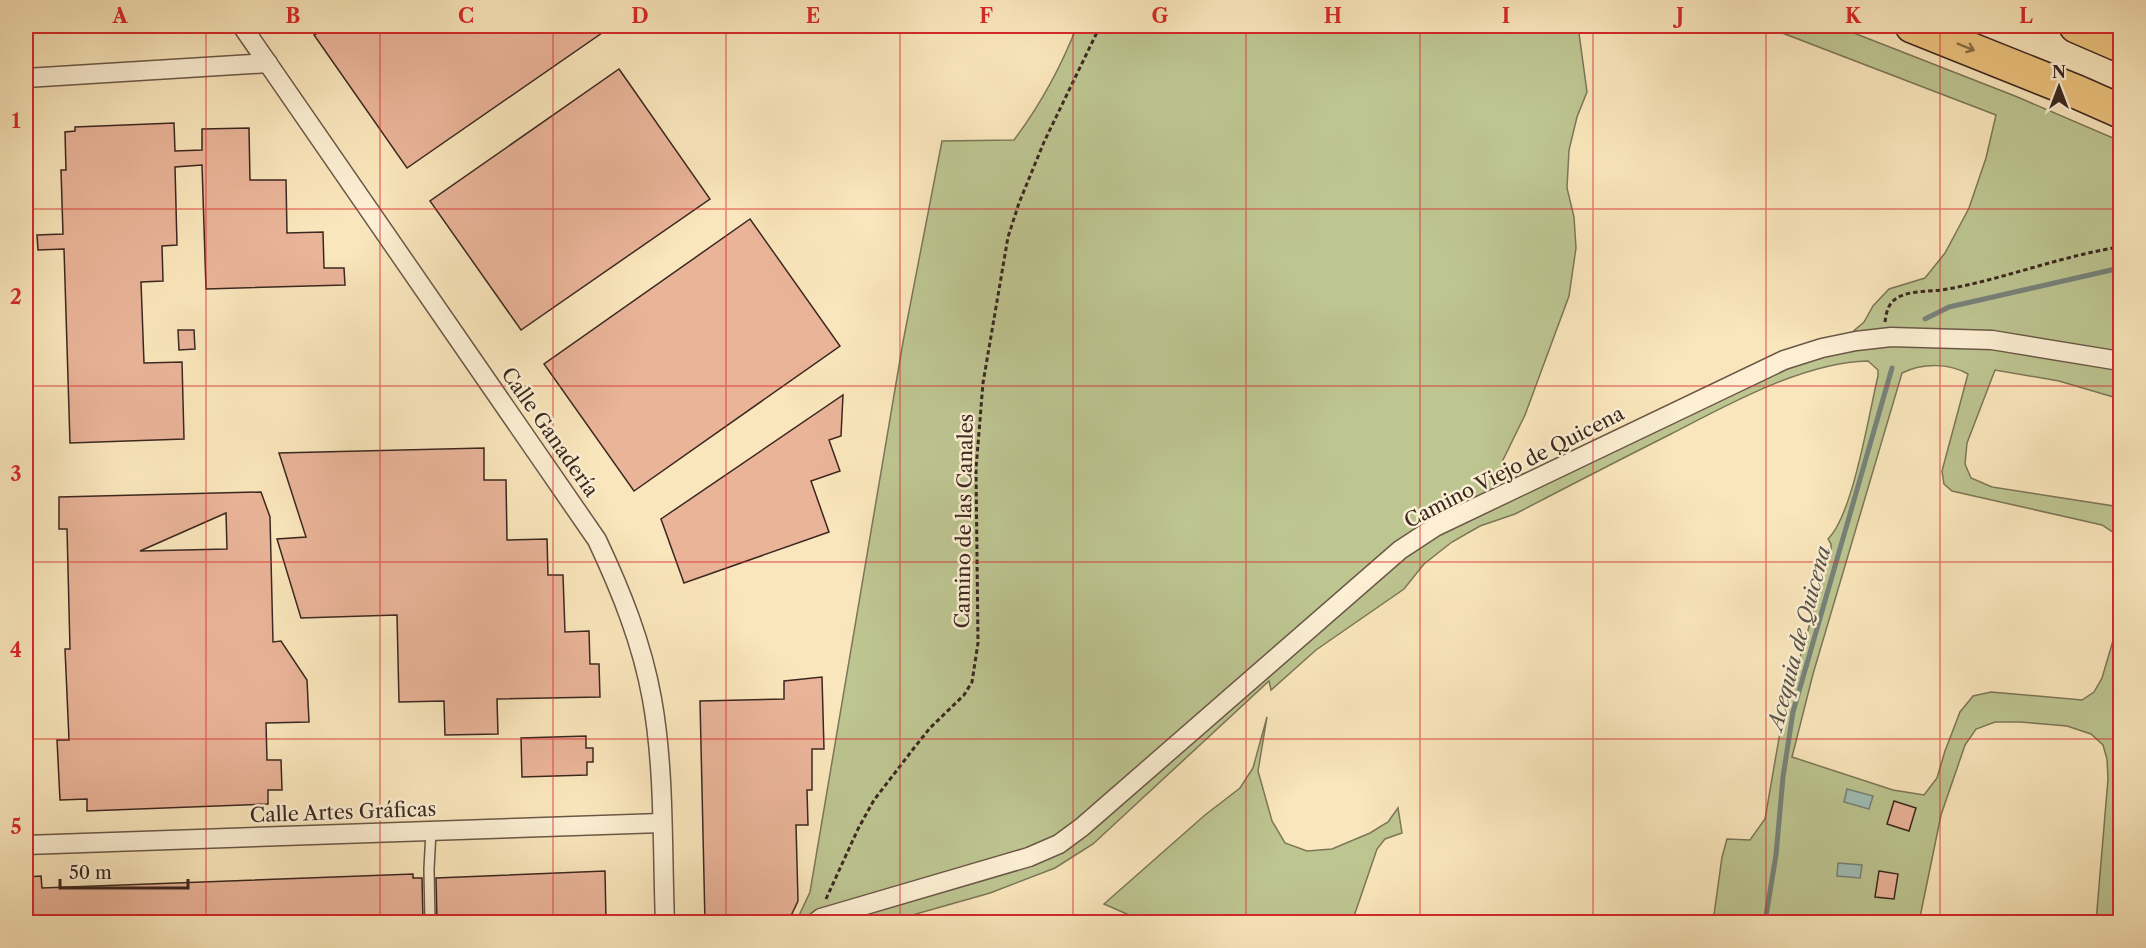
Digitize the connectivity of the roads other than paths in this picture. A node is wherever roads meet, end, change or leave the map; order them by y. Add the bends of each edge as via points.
1 (242, 26) edge
2 (1912, 26) edge
3 (2076, 26) edge
4 (2121, 45) edge
5 (268, 63) junction
6 (26, 78) edge
7 (2121, 111) edge
8 (2121, 361) edge
9 (661, 823) junction
10 (431, 831) junction
11 (26, 845) edge
12 (819, 920) edge
13 (430, 922) edge
14 (665, 922) edge

1 - 5 street, Calle Ganadería
2 -> 7 highway
3 - 4 highway
5 - 6 street
5 - 9 street, Calle Ganadería via 597,540 638,640 652,699 660,759
8 - 12 street, Camino Viejo de Quicena via 1992,340 1891,337 1822,348 1784,360 1435,527 1400,550 1059,844 1029,857
9 - 10 street, Calle Artes Gráficas
9 - 14 street, Calle Ganadería
10 - 11 street, Calle Artes Gráficas
10 - 13 lane

